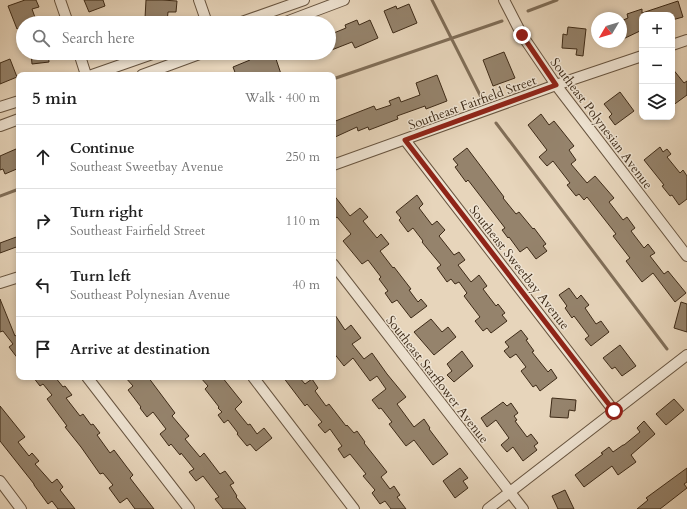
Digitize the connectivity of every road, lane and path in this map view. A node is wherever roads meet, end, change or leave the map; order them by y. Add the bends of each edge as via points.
1 (60, 0) edge
2 (199, 0) edge
3 (304, 0) edge
4 (344, 0) edge
5 (504, 0) edge
6 (66, 16) edge
7 (205, 16) edge
8 (259, 16) edge
9 (302, 16) edge
10 (687, 40) edge
11 (675, 44) edge
12 (639, 57) edge
13 (81, 60) edge
14 (135, 60) edge
15 (183, 60) edge
16 (85, 72) edge
17 (101, 72) edge
18 (150, 72) edge
19 (556, 85) junction
20 (16, 101) edge
21 (0, 107) edge
22 (16, 120) edge
23 (0, 126) edge
24 (405, 140) junction
25 (336, 164) edge
26 (687, 256) edge
27 (336, 268) edge
28 (16, 278) edge
29 (0, 283) edge
30 (687, 355) edge
31 (89, 380) edge
32 (255, 380) edge
33 (614, 411) junction
34 (0, 481) edge
35 (510, 492) junction
36 (21, 509) edge
37 (189, 509) edge
38 (354, 509) edge
39 (488, 509) edge
40 (523, 509) edge

1 - 6 street
2 - 7 street
3 - 8 street
4 - 9 street
5 - 19 street, Southeast Polynesian Avenue via 522,35
10 - 11 street
12 - 19 street, Southeast Fairfield Street
13 - 16 street
14 - 17 street
15 - 18 street
19 - 24 street, Southeast Fairfield Street
19 - 26 street, Southeast Polynesian Avenue
20 - 21 street
22 - 23 street
24 - 25 street, Southeast Fairfield Street
24 - 33 street, Southeast Sweetbay Avenue
27 - 35 street, Southeast Starflower Avenue
28 - 29 street
30 - 33 street
31 - 37 street
32 - 38 street
33 - 35 street
34 - 36 street
35 - 39 street
35 - 40 street, Southeast Starflower Avenue

